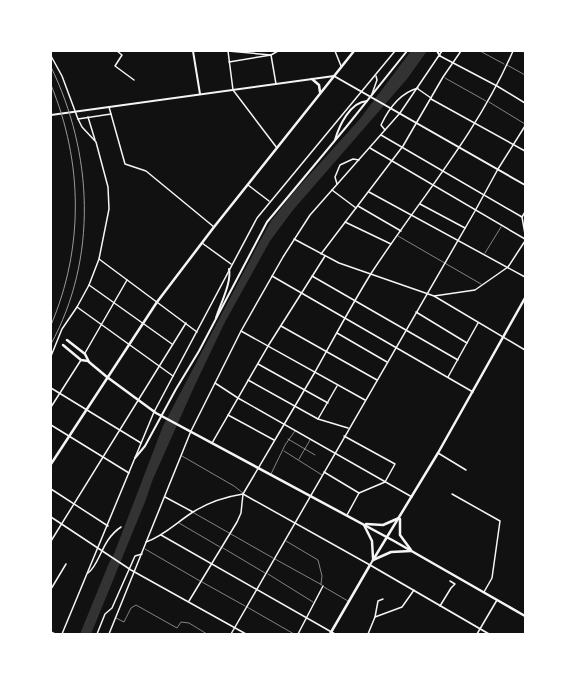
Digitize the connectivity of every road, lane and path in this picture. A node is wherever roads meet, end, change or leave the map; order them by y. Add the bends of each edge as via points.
1 (117, 51) edge
2 (193, 51) edge
3 (228, 51) edge
4 (278, 51) edge
5 (335, 51) edge
6 (354, 51) edge
7 (395, 51) edge
8 (407, 51) edge
9 (438, 51) edge
10 (442, 51) edge
11 (461, 51) edge
12 (480, 51) edge
13 (513, 51) edge
14 (271, 55) junction
15 (51, 56) edge
16 (440, 56) junction
17 (229, 62) junction
18 (454, 63) junction
19 (506, 65) junction
20 (341, 66) junction
21 (376, 75) junction
22 (525, 75) edge
23 (334, 76) junction
24 (443, 77) junction
25 (312, 79) junction
26 (134, 80) dead end
27 (276, 84) junction
28 (497, 86) junction
29 (417, 88) junction
30 (233, 90) junction
31 (320, 92) junction
32 (362, 92) junction
33 (200, 94) junction
34 (372, 95) junction
35 (431, 98) junction
36 (368, 101) junction
37 (488, 102) junction
38 (525, 103) edge
39 (109, 107) junction
40 (347, 112) junction
41 (399, 113) junction
42 (111, 114) junction
43 (51, 115) edge
44 (88, 117) junction
45 (78, 119) junction
46 (475, 122) junction
47 (417, 123) junction
48 (525, 125) edge
49 (385, 130) junction
50 (381, 135) junction
51 (335, 141) junction
52 (96, 142) junction
53 (514, 144) junction
54 (403, 146) junction
55 (459, 147) junction
56 (277, 148) junction
57 (370, 148) junction
58 (525, 151) edge
59 (358, 160) junction
60 (391, 161) junction
61 (338, 163) dead end
62 (340, 165) junction
63 (498, 169) junction
64 (444, 170) junction
65 (337, 184) junction
66 (248, 185) junction
67 (433, 185) junction
68 (525, 185) edge
69 (332, 190) junction
70 (368, 191) junction
71 (483, 195) junction
72 (269, 201) junction
73 (420, 204) junction
74 (358, 206) junction
75 (356, 208) junction
76 (475, 211) junction
77 (525, 212) edge
78 (412, 214) junction
79 (522, 217) junction
80 (345, 222) junction
81 (502, 226) junction
82 (214, 227) junction
83 (465, 228) junction
84 (401, 231) junction
85 (525, 234) edge
86 (397, 236) junction
87 (294, 239) junction
88 (458, 240) junction
89 (525, 240) edge
90 (202, 243) junction
91 (391, 244) junction
92 (321, 254) junction
93 (484, 254) junction
94 (325, 256) junction
95 (99, 259) junction
96 (231, 264) junction
97 (444, 264) junction
98 (508, 267) junction
99 (229, 269) junction
100 (371, 274) junction
101 (272, 276) junction
102 (312, 276) junction
103 (525, 277) edge
104 (127, 280) junction
105 (89, 285) junction
106 (483, 285) junction
107 (301, 292) junction
108 (426, 294) junction
109 (434, 296) junction
110 (525, 298) edge
111 (356, 301) junction
112 (114, 302) junction
113 (157, 302) junction
114 (524, 303) edge
115 (77, 307) junction
116 (416, 312) junction
117 (345, 319) junction
118 (143, 323) junction
119 (186, 323) junction
120 (214, 323) junction
121 (478, 323) junction
122 (101, 324) junction
123 (280, 326) junction
124 (406, 329) junction
125 (242, 331) junction
126 (198, 332) junction
127 (337, 333) junction
128 (503, 337) junction
129 (67, 340) dead end
130 (467, 343) junction
131 (128, 344) junction
132 (173, 344) junction
133 (63, 345) dead end
134 (268, 346) junction
135 (396, 346) junction
136 (525, 350) edge
137 (326, 351) junction
138 (84, 354) junction
139 (51, 356) edge
140 (80, 360) junction
141 (458, 360) junction
142 (89, 362) junction
143 (387, 362) junction
144 (257, 364) junction
145 (159, 366) junction
146 (314, 372) junction
147 (107, 377) junction
148 (174, 377) junction
149 (448, 377) junction
150 (248, 380) junction
151 (377, 380) junction
152 (215, 383) junction
153 (337, 386) junction
154 (51, 388) edge
155 (304, 390) junction
156 (472, 392) junction
157 (60, 393) junction
158 (238, 398) junction
159 (137, 400) junction
160 (365, 400) junction
161 (328, 403) junction
162 (295, 406) junction
163 (51, 407) edge
164 (87, 410) junction
165 (155, 413) junction
166 (228, 415) junction
167 (318, 419) junction
168 (284, 423) junction
169 (51, 425) edge
170 (349, 428) junction
171 (119, 429) junction
172 (296, 430) junction
173 (191, 431) junction
174 (69, 436) junction
175 (344, 436) junction
176 (288, 439) junction
177 (310, 439) junction
178 (274, 440) junction
179 (141, 443) junction
180 (212, 443) junction
181 (304, 449) junction
182 (283, 450) junction
183 (334, 453) junction
184 (438, 453) junction
185 (181, 455) junction
186 (315, 455) dead end
187 (102, 457) junction
188 (135, 458) junction
189 (298, 460) junction
190 (51, 464) edge
191 (258, 468) junction
192 (466, 470) dead end
193 (324, 472) junction
194 (130, 474) junction
195 (270, 475) junction
196 (322, 475) junction
197 (385, 482) junction
198 (51, 489) edge
199 (359, 493) junction
200 (243, 494) junction
201 (452, 494) dead end
202 (310, 496) junction
203 (164, 497) junction
204 (412, 497) junction
205 (74, 504) junction
206 (193, 512) junction
207 (347, 515) junction
208 (51, 517) edge
209 (400, 518) junction
210 (296, 522) junction
211 (62, 523) junction
212 (178, 523) junction
213 (363, 524) junction
214 (108, 526) junction
215 (121, 527) dead end
216 (230, 534) junction
217 (161, 535) junction
218 (387, 537) junction
219 (51, 540) edge
220 (285, 540) junction
221 (146, 542) junction
222 (99, 547) junction
223 (222, 548) junction
224 (144, 549) junction
225 (413, 552) junction
226 (142, 554) junction
227 (275, 559) junction
228 (373, 560) junction
229 (66, 564) dead end
230 (212, 564) junction
231 (370, 565) junction
232 (135, 572) junction
233 (88, 573) junction
234 (267, 573) junction
235 (450, 581) dead end
236 (202, 582) junction
237 (320, 585) junction
238 (323, 586) junction
239 (51, 589) edge
240 (257, 590) junction
241 (414, 590) junction
242 (484, 592) junction
243 (383, 599) dead end
244 (497, 600) junction
245 (189, 601) junction
246 (349, 601) junction
247 (314, 603) junction
248 (440, 606) junction
249 (247, 607) junction
250 (525, 616) edge
251 (375, 617) junction
252 (116, 618) junction
253 (307, 618) junction
254 (235, 627) junction
255 (480, 629) junction
256 (51, 632) edge
257 (330, 633) edge
258 (55, 634) edge
259 (62, 634) edge
260 (97, 634) edge
261 (109, 634) edge
262 (207, 634) edge
263 (231, 634) edge
264 (246, 634) edge
265 (294, 634) edge
266 (298, 634) edge
267 (335, 634) edge
268 (368, 634) edge
269 (477, 634) edge
270 (489, 634) edge

1 - 26 street via 122,55 115,66
2 - 33 main road
3 - 14 street
3 - 17 street
4 - 14 street
5 - 20 street
6 - 20 main road
7 - 21 street
8 - 34 main road
9 - 16 main road
10 - 16 street
11 - 18 street
12 - 19 lane
13 - 19 street
14 - 17 street
14 - 27 street
15 - 45 street via 62,76
16 - 18 street
16 - 29 street
17 - 30 street
18 - 24 street
18 - 28 street
19 - 22 lane
19 - 28 street
20 - 23 main road
21 - 32 street
21 - 34 street
23 - 25 main road
23 - 31 main road
23 - 32 main road
24 - 35 street
24 - 37 lane
25 - 27 main road
25 - 31 main road via 320,85
27 - 30 main road
28 - 37 street
28 - 38 street
29 - 35 street
29 - 41 street
29 - 49 street via 387,111 381,125
30 - 33 main road
30 - 56 street
31 - 56 main road
32 - 40 street
32 - 41 main road
33 - 39 main road
34 - 36 main road
35 - 46 street
35 - 47 street
36 - 40 main road via 359,103
36 - 51 main road
37 - 46 street
37 - 48 lane
39 - 42 street
39 - 43 main road
40 - 51 main road
40 - 72 street
41 - 47 main road
41 - 49 street
42 - 44 street
42 - 82 street via 125,164 146,171
44 - 45 street
44 - 52 street
45 - 52 street
46 - 53 street
46 - 55 street
47 - 54 street
47 - 55 main road
48 - 53 street
49 - 50 street
50 - 54 street
50 - 57 street
51 - 120 main road via 267,222
52 - 95 street via 108,187 109,209
53 - 58 street
53 - 63 street
54 - 60 street
54 - 64 street
55 - 63 main road
55 - 64 street
56 - 66 main road
57 - 59 street
57 - 60 street
59 - 62 street via 354,159
59 - 65 street
60 - 67 street
60 - 70 street
61 - 62 street
62 - 65 street
63 - 68 main road
63 - 71 street
64 - 67 street
64 - 71 street
65 - 69 street
66 - 72 street
66 - 82 main road
67 - 73 street
67 - 76 street
69 - 75 street
69 - 87 street via 310,215
70 - 74 street
70 - 78 street
71 - 76 street
71 - 79 street
72 - 96 street
73 - 78 street
73 - 83 street
74 - 75 street
74 - 84 street
75 - 80 street
76 - 81 street
76 - 83 street
77 - 79 street
78 - 84 street
78 - 88 street
79 - 85 street
80 - 91 street
80 - 92 street
81 - 89 street
81 - 93 lane
82 - 90 main road
83 - 88 street
84 - 86 street
86 - 91 street
86 - 97 lane
87 - 92 street
87 - 101 street
88 - 93 street
88 - 97 street
89 - 98 street
90 - 96 street
90 - 113 main road
91 - 100 street
92 - 94 street
93 - 98 street
94 - 100 street
94 - 102 street
95 - 104 street
95 - 105 street
96 - 99 street
97 - 106 lane
97 - 108 street
98 - 103 street
98 - 106 street
99 - 120 main road via 225,293
99 - 126 street
100 - 108 street
100 - 111 street
101 - 107 street
101 - 125 street
102 - 107 street
102 - 111 street
104 - 112 street
104 - 113 street
105 - 112 street
105 - 115 street
106 - 109 street via 475,290
107 - 117 street
107 - 123 street
108 - 109 street
108 - 116 street
109 - 121 street
110 - 114 main road
111 - 117 street
111 - 124 street
112 - 118 street
112 - 122 street
113 - 118 main road
113 - 119 street
114 - 128 main road
115 - 122 street
115 - 139 street via 62,329
116 - 124 street
116 - 130 street
117 - 127 street
117 - 135 street
118 - 131 main road
118 - 132 street
119 - 126 street
119 - 132 street
120 - 188 main road via 145,446
121 - 128 street
121 - 130 street
122 - 131 street
122 - 138 street
123 - 134 street
123 - 137 street
124 - 135 street
124 - 141 street
125 - 134 street
125 - 152 street
126 - 148 street
127 - 137 street
127 - 143 street
128 - 136 street
128 - 156 main road
129 - 138 main road
130 - 141 street
131 - 145 street
131 - 147 main road
132 - 145 street
133 - 140 main road
134 - 144 street
134 - 146 street
135 - 143 street
135 - 149 street
137 - 146 street
137 - 151 street
138 - 142 main road
140 - 142 main road
140 - 157 street
141 - 149 street
142 - 147 main road
143 - 151 street
144 - 150 street
144 - 155 street
145 - 148 street
145 - 159 street
146 - 153 street
146 - 155 street
147 - 159 main road
147 - 164 main road
148 - 165 street
149 - 156 street
150 - 158 street
150 - 162 street
151 - 160 street
152 - 158 street
152 - 173 street
153 - 160 street
153 - 161 street
154 - 157 street
155 - 161 street
155 - 162 street
156 - 184 main road
157 - 163 street
157 - 164 street
158 - 166 street
158 - 168 street
159 - 165 main road
159 - 171 street
160 - 170 street
161 - 167 street
162 - 167 street
162 - 168 street
164 - 171 street
164 - 174 main road
165 - 173 main road
165 - 179 street
166 - 178 street
166 - 180 street
167 - 170 street
168 - 172 street
168 - 178 street
169 - 174 street
170 - 175 street
171 - 179 street
171 - 187 street
172 - 176 lane
172 - 177 street
173 - 180 main road
173 - 185 street
174 - 187 street
174 - 190 main road
175 - 183 street
175 - 197 street via 395,464
176 - 181 lane
176 - 182 lane
177 - 181 lane
177 - 183 street
178 - 191 street
179 - 188 street
180 - 191 main road
181 - 186 lane
181 - 189 lane
182 - 189 lane
182 - 195 lane
183 - 193 street
183 - 197 street
184 - 192 street
184 - 204 main road
185 - 200 lane
185 - 203 street
187 - 194 street
187 - 205 street
188 - 194 street
189 - 196 lane
191 - 195 main road
191 - 200 street
193 - 196 street
193 - 199 street
194 - 214 street
195 - 202 main road
196 - 202 street
197 - 199 street
197 - 204 street
198 - 205 street
199 - 207 street
200 - 206 street via 214,500
200 - 210 street
200 - 216 street via 241,513
201 - 242 street via 500,521 492,578
202 - 207 main road
202 - 210 street
203 - 206 street
203 - 221 street
204 - 209 main road
205 - 211 street
205 - 214 street
206 - 212 street
206 - 216 lane
207 - 213 main road
208 - 211 street
209 - 213 main road via 383,525
209 - 218 main road
209 - 225 main road via 400,535
210 - 220 street
210 - 231 street
211 - 219 street
211 - 222 street
212 - 217 street
212 - 223 lane
213 - 218 main road
213 - 228 main road via 372,541
214 - 222 street
215 - 233 street via 109,537
216 - 223 street
216 - 227 lane
217 - 221 street
217 - 230 street
218 - 225 main road
218 - 228 main road
220 - 227 street
220 - 237 lane via 318,560 322,576
221 - 224 street
222 - 232 street
222 - 233 street
223 - 230 street
223 - 234 lane
224 - 226 street
224 - 236 lane
225 - 228 main road via 391,552
225 - 242 main road
226 - 232 street
226 - 260 street via 135,556 112,608 106,614
227 - 234 street
227 - 237 lane
228 - 231 main road
229 - 239 street
230 - 236 street
230 - 240 street
231 - 241 main road
231 - 246 main road
232 - 245 street
232 - 252 street
233 - 259 street
234 - 240 street
234 - 247 lane
235 - 248 street via 455,584
236 - 245 street
236 - 249 lane
237 - 238 lane
238 - 246 lane
238 - 247 street
240 - 249 street
240 - 253 street
241 - 248 main road
241 - 251 street via 402,607
242 - 244 main road
243 - 251 street via 378,601
244 - 250 main road
244 - 255 street
245 - 254 street
246 - 257 main road
247 - 253 street
248 - 255 main road
249 - 254 street
249 - 265 lane
251 - 268 street
252 - 261 street
252 - 262 lane via 124,622 131,608 136,605 177,628 181,622 189,623
253 - 257 street
253 - 266 street
254 - 263 street
254 - 264 street
255 - 269 street
255 - 270 main road
256 - 258 street
257 - 267 street

